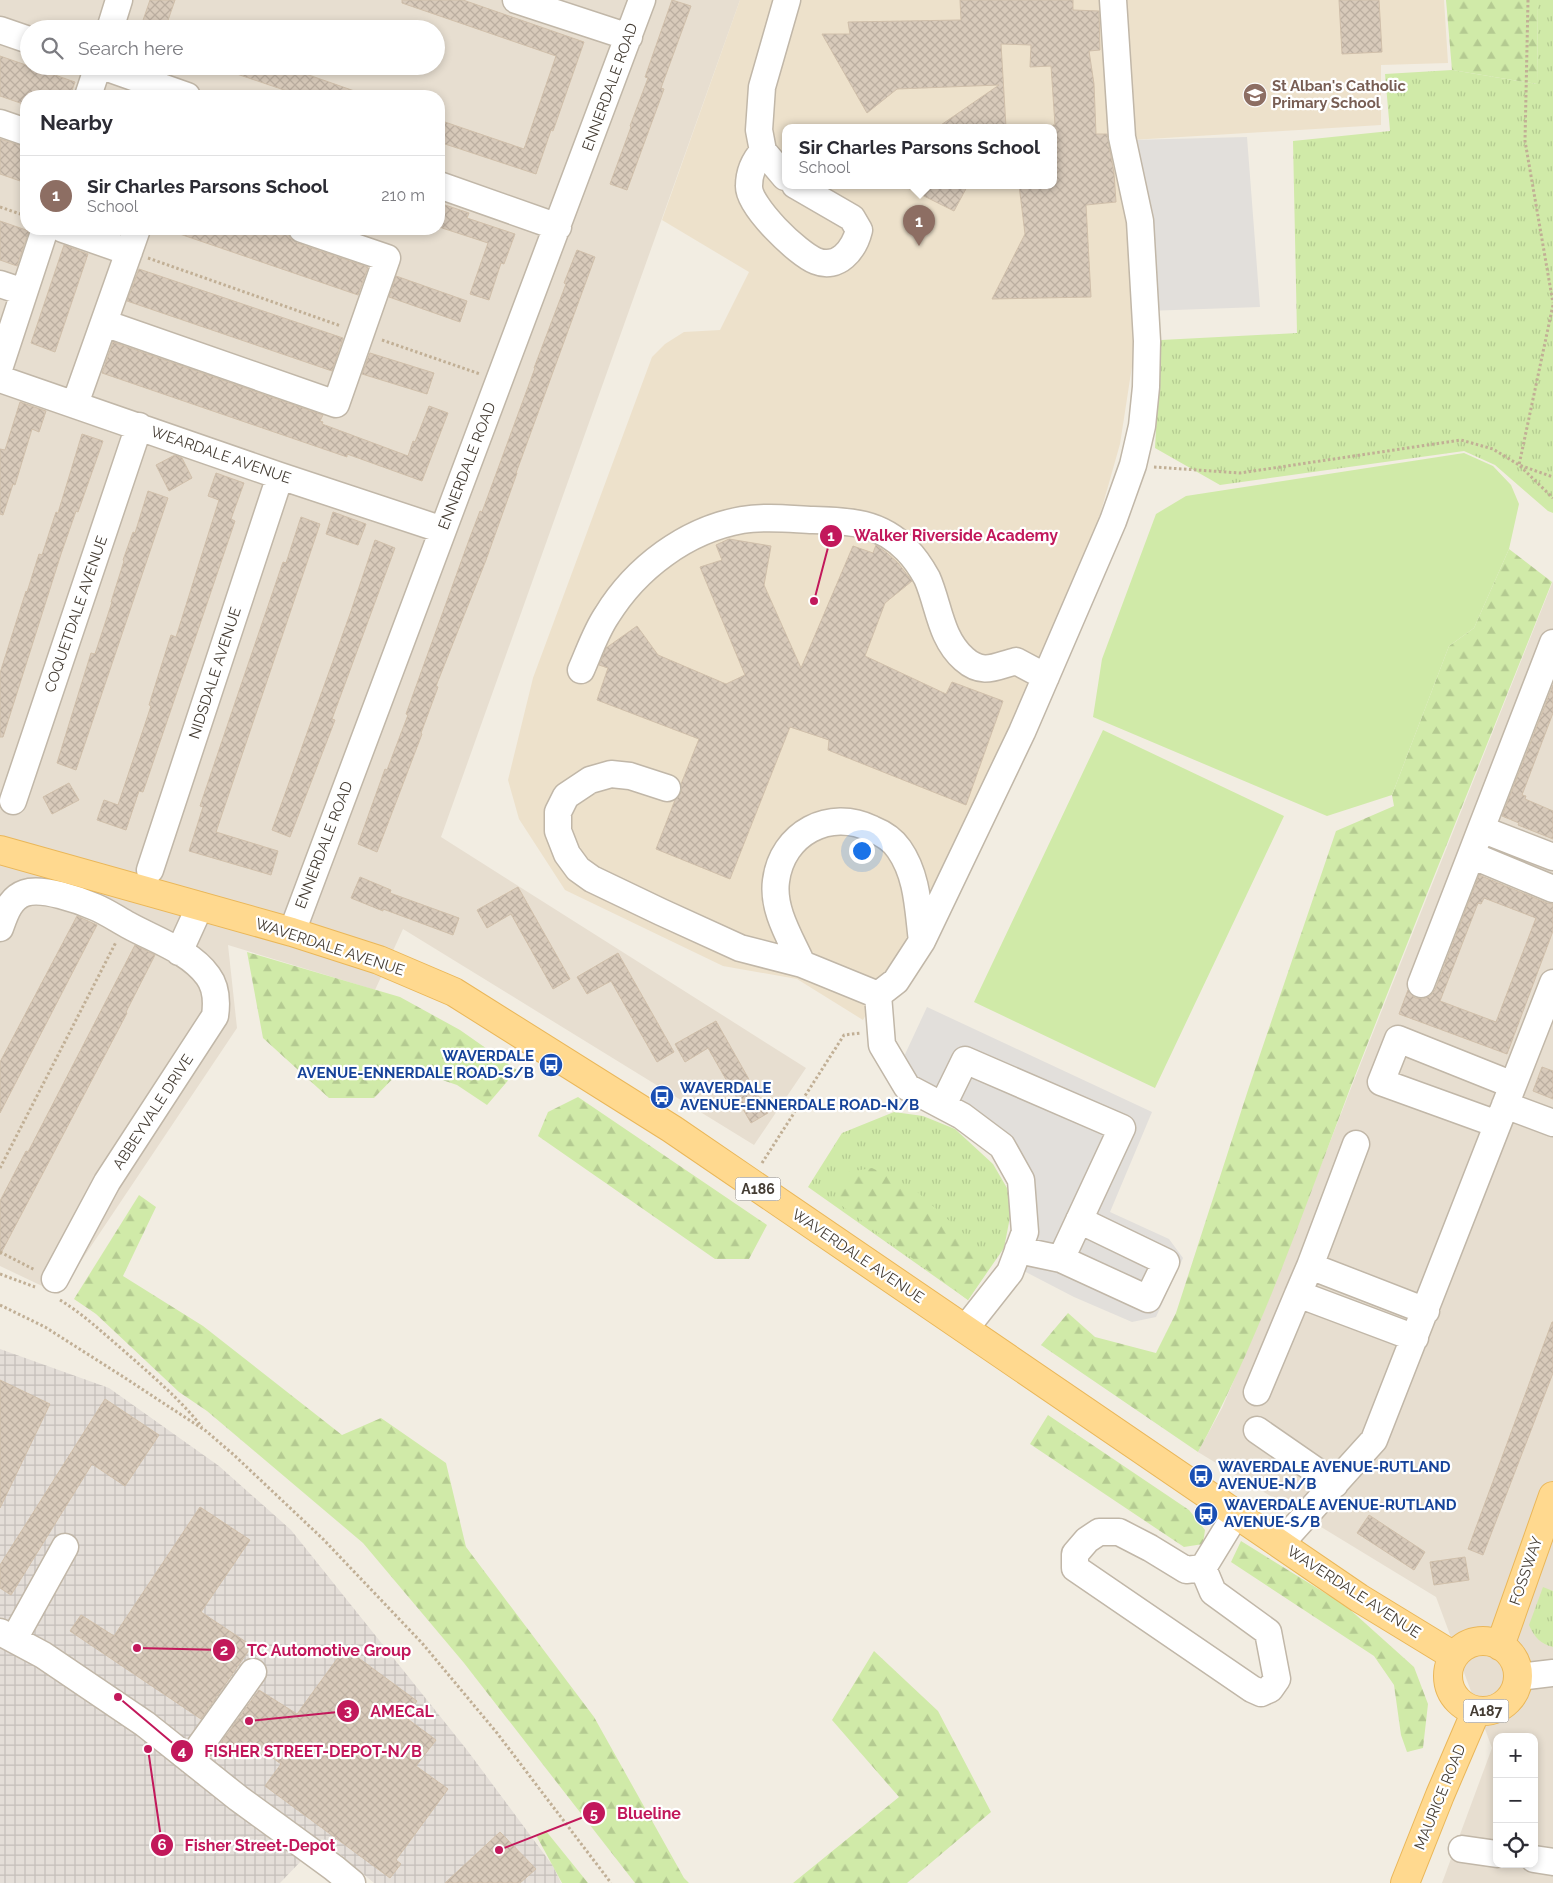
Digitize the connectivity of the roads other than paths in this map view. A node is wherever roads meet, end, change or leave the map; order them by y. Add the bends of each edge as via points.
1 (119, 0) edge
2 (516, 0) edge
3 (642, 0) edge
4 (787, 0) edge
5 (1113, 0) edge
6 (113, 20) edge
7 (0, 30) edge
8 (20, 37) edge
9 (629, 37) junction
10 (95, 75) edge
11 (127, 75) edge
12 (90, 90) edge
13 (168, 90) edge
14 (0, 123) edge
15 (20, 130) edge
16 (763, 151) junction
17 (782, 173) edge
18 (445, 187) edge
19 (802, 189) edge
20 (558, 227) junction
21 (42, 235) edge
22 (101, 235) edge
23 (320, 235) edge
24 (133, 240) edge
25 (12, 288) edge
26 (104, 323) junction
27 (0, 366) edge
28 (0, 379) edge
29 (76, 404) junction
30 (139, 426) junction
31 (280, 476) junction
32 (443, 530) junction
33 (1553, 643) edge
34 (581, 670) dead end
35 (1046, 677) junction
36 (667, 788) dead end
37 (13, 801) dead end
38 (1481, 829) junction
39 (0, 850) edge
40 (1470, 855) junction
41 (1553, 857) edge
42 (150, 870) dead end
43 (1553, 889) edge
44 (200, 906) junction
45 (0, 928) edge
46 (292, 932) junction
47 (922, 941) junction
48 (179, 952) junction
49 (802, 964) junction
50 (1553, 983) edge
51 (1421, 984) dead end
52 (878, 995) junction
53 (1505, 1104) junction
54 (942, 1106) junction
55 (1553, 1123) edge
56 (1356, 1144) dead end
57 (1079, 1220) junction
58 (1061, 1259) junction
59 (1014, 1261) junction
60 (1310, 1266) junction
61 (50, 1288) road end
62 (1298, 1294) junction
63 (1426, 1311) junction
64 (966, 1330) junction
65 (1415, 1338) junction
66 (1257, 1392) dead end
67 (1257, 1430) dead end
68 (1335, 1484) junction
69 (1553, 1496) edge
70 (1236, 1514) junction
71 (1280, 1544) junction
72 (65, 1547) dead end
73 (1204, 1568) junction
74 (7, 1636) edge
75 (1500, 1646) junction
76 (1454, 1656) junction
77 (253, 1672) dead end
78 (1553, 1673) edge
79 (1518, 1677) junction
80 (1476, 1711) junction
81 (190, 1760) junction
82 (1462, 1849) dead end
83 (1493, 1853) edge
84 (1538, 1860) edge
85 (1553, 1862) edge
86 (352, 1883) edge
87 (1405, 1883) edge

1 - 6 street
2 - 9 street
3 - 9 street, ENNERDALE ROAD
4 - 16 street via 762,87 759,130
5 - 35 street via 1122,137 1140,221 1148,341 1144,407 1133,465 1113,521
7 - 8 street
9 - 20 street, ENNERDALE ROAD
10 - 12 street
11 - 13 street
14 - 15 street
16 - 17 street
16 - 19 street via 752,166 748,187 772,226 816,261 831,263 845,256 856,243 859,230 852,218
18 - 20 street
20 - 32 street, ENNERDALE ROAD
21 - 25 street
22 - 24 street
23 - 26 street via 387,258 336,404
24 - 26 street
25 - 27 street
26 - 29 street
28 - 29 street, WEARDALE AVENUE
29 - 30 street, WEARDALE AVENUE
30 - 31 street, WEARDALE AVENUE
30 - 37 street, COQUETDALE AVENUE
31 - 32 street, WEARDALE AVENUE
31 - 42 street, NIDSDALE AVENUE
32 - 46 street, ENNERDALE ROAD
33 - 38 street
34 - 35 street via 605,617 624,590 648,565 680,543 714,528 742,520 770,518 843,521 872,526 889,535 908,550 926,578 951,644 964,659 986,669 1016,661
35 - 47 street
36 - 49 street via 630,776 611,774 590,780 566,796 558,812 558,831 566,854 592,879 670,916 740,948
38 - 40 street
38 - 41 street
39 - 44 main road, WAVERDALE AVENUE / A186
40 - 43 street
40 - 51 street
44 - 46 main road, WAVERDALE AVENUE / A186
44 - 48 street
45 - 48 street, ABBEYVALE DRIVE via 11,902 27,892 39,891 94,906
46 - 64 main road, WAVERDALE AVENUE / A186 via 379,960 454,992 672,1129
47 - 49 street via 915,886 908,864 898,848 881,833 859,822 838,820 816,826 792,844 782,860 776,881 781,918
47 - 52 street via 896,981
48 - 61 street, ABBEYVALE DRIVE via 208,976 215,989 217,1004 214,1016 107,1182
49 - 52 street
50 - 53 street
52 - 54 street via 882,1045 907,1087
53 - 55 street
53 - 63 street
54 - 57 street via 965,1060 1122,1128
54 - 59 street via 962,1116 1002,1146 1021,1180 1025,1232
56 - 60 street
57 - 58 street
57 - 58 street via 1166,1262 1148,1299
58 - 59 street
59 - 64 street
60 - 62 street
60 - 63 street
62 - 65 street
62 - 66 street
63 - 65 street
64 - 70 main road, WAVERDALE AVENUE / A186
65 - 68 street via 1374,1440
67 - 68 street
68 - 71 street
69 - 75 main road, FOSSWAY
70 - 71 main road, WAVERDALE AVENUE / A186
70 - 73 street
71 - 76 main road, WAVERDALE AVENUE / A186 via 1359,1598
72 - 74 street
73 - 73 street via 1213,1592 1268,1632 1277,1679 1270,1690 1261,1693 1252,1689 1075,1568 1076,1554 1087,1540 1099,1532 1119,1532 1186,1570
74 - 81 street via 43,1655 145,1724
75 - 76 main road via 1491,1642 1475,1642
75 - 79 main road via 1514,1659
76 - 80 main road, A187 via 1449,1667 1450,1690 1466,1707
77 - 81 street
78 - 79 street
79 - 80 main road, A187 via 1514,1692 1505,1704 1486,1712
80 - 87 main road, MAURICE ROAD / A187
81 - 86 street
82 - 83 street
84 - 85 street

